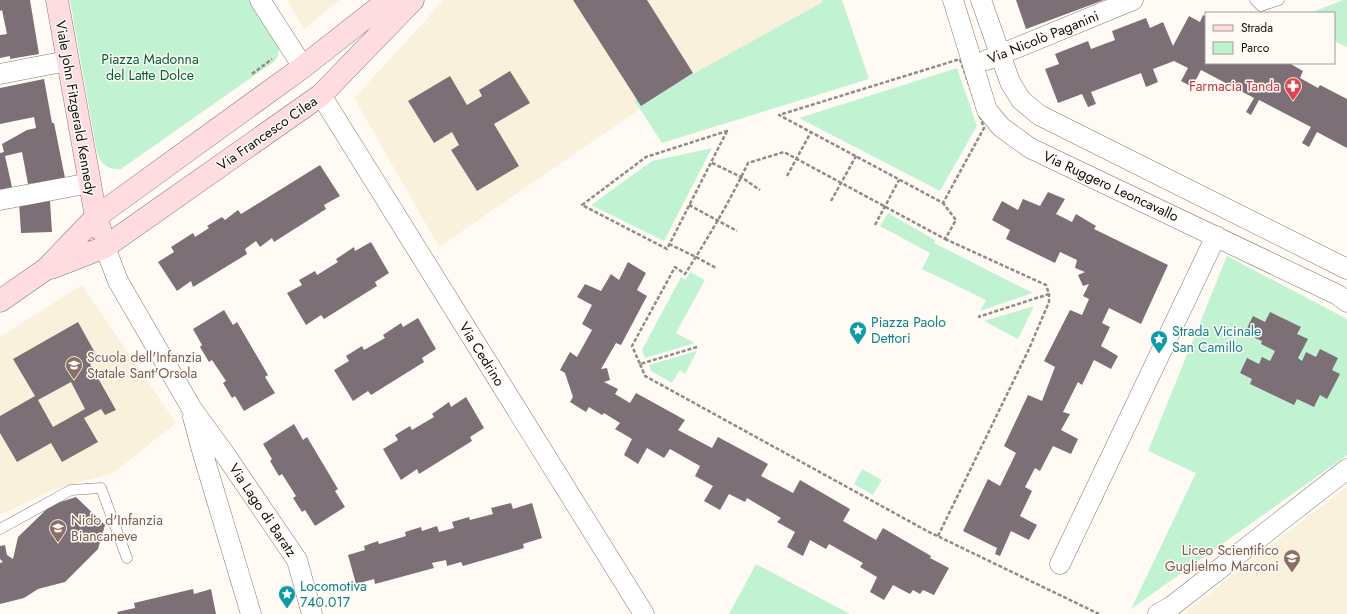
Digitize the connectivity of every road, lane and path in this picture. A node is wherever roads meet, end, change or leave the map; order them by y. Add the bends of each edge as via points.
1 (57, 0) edge
2 (260, 0) edge
3 (388, 0) edge
4 (413, 0) edge
5 (953, 0) edge
6 (981, 0) edge
7 (1134, 0) edge
8 (1255, 0) edge
9 (1279, 0) edge
10 (1000, 56) junction
11 (67, 61) junction
12 (974, 65) junction
13 (303, 68) junction
14 (0, 74) edge
15 (321, 95) junction
16 (811, 132) junction
17 (856, 156) junction
18 (797, 158) junction
19 (712, 163) junction
20 (787, 176) dead end
21 (741, 177) junction
22 (899, 180) junction
23 (841, 182) junction
24 (90, 183) junction
25 (760, 190) dead end
26 (0, 200) edge
27 (831, 201) dead end
28 (943, 203) junction
29 (689, 205) junction
30 (886, 207) junction
31 (96, 217) junction
32 (717, 220) junction
33 (876, 225) dead end
34 (737, 231) dead end
35 (1216, 236) junction
36 (945, 239) junction
37 (669, 244) junction
38 (105, 247) junction
39 (696, 257) junction
40 (716, 268) dead end
41 (46, 269) junction
42 (1347, 270) edge
43 (1049, 294) junction
44 (0, 301) edge
45 (1347, 302) edge
46 (978, 317) dead end
47 (698, 347) dead end
48 (640, 364) junction
49 (192, 409) junction
50 (224, 453) junction
51 (203, 454) junction
52 (1347, 469) edge
53 (0, 529) edge
54 (938, 536) junction
55 (127, 558) dead end
56 (1060, 564) dead end
57 (251, 614) edge
58 (312, 614) edge
59 (644, 614) edge
60 (1099, 614) edge
61 (1158, 614) edge

1 - 11 street, Viale John Fitzgerald Kennedy
2 - 13 street
3 - 13 street
4 - 15 street, Via Francesco Cilea
5 - 12 street, Via Ruggero Leoncavallo
6 - 10 street, Via Ruggero Leoncavallo
7 - 10 street, Via Nicolò Paganini
8 - 9 lane via 1261,6
10 - 12 street, Via Nicolò Paganini
10 - 42 street, Via Ruggero Leoncavallo via 1020,100 1038,115
11 - 14 street
11 - 24 street, Viale John Fitzgerald Kennedy
12 - 35 street, Via Ruggero Leoncavallo via 987,110 1001,127 1030,148
13 - 31 street
15 - 38 street, Via Francesco Cilea
15 - 59 street, Via Cedrino
16 - 17 path
16 - 18 path
16 - 28 path via 779,116 960,59 984,128
17 - 22 path
17 - 23 path
18 - 20 path
18 - 21 path via 784,152 748,163
18 - 23 path
19 - 21 path
19 - 29 path
19 - 37 path via 727,131 646,157 582,205 667,249
21 - 25 path
21 - 32 path
22 - 28 path
22 - 30 path
23 - 27 path
23 - 30 path
24 - 26 street
24 - 31 street, Viale John Fitzgerald Kennedy
28 - 36 path via 956,220
29 - 32 path
29 - 37 path
30 - 33 path
30 - 36 path
31 - 38 street, Via Lago di Baratz
31 - 41 street
32 - 34 path
32 - 39 path
35 - 45 street, Via Ruggero Leoncavallo via 1338,295
35 - 56 street
36 - 43 path via 1046,285
37 - 39 path
38 - 41 street, Via Francesco Cilea
38 - 49 street, Via Lago di Baratz via 118,280
39 - 40 path
39 - 48 path via 685,274 675,267 632,346
41 - 44 street
43 - 46 path
43 - 54 path via 1049,302 1029,349
47 - 48 path
48 - 54 path via 645,376
49 - 50 street, Via Lago di Baratz
49 - 51 street, Via Lago di Baratz
50 - 51 street, Via Lago di Baratz
50 - 58 street, Via Lago di Baratz via 297,560
51 - 57 street, Via Lago di Baratz
52 - 61 street via 1172,606
53 - 55 lane via 71,490 101,488
54 - 60 path

